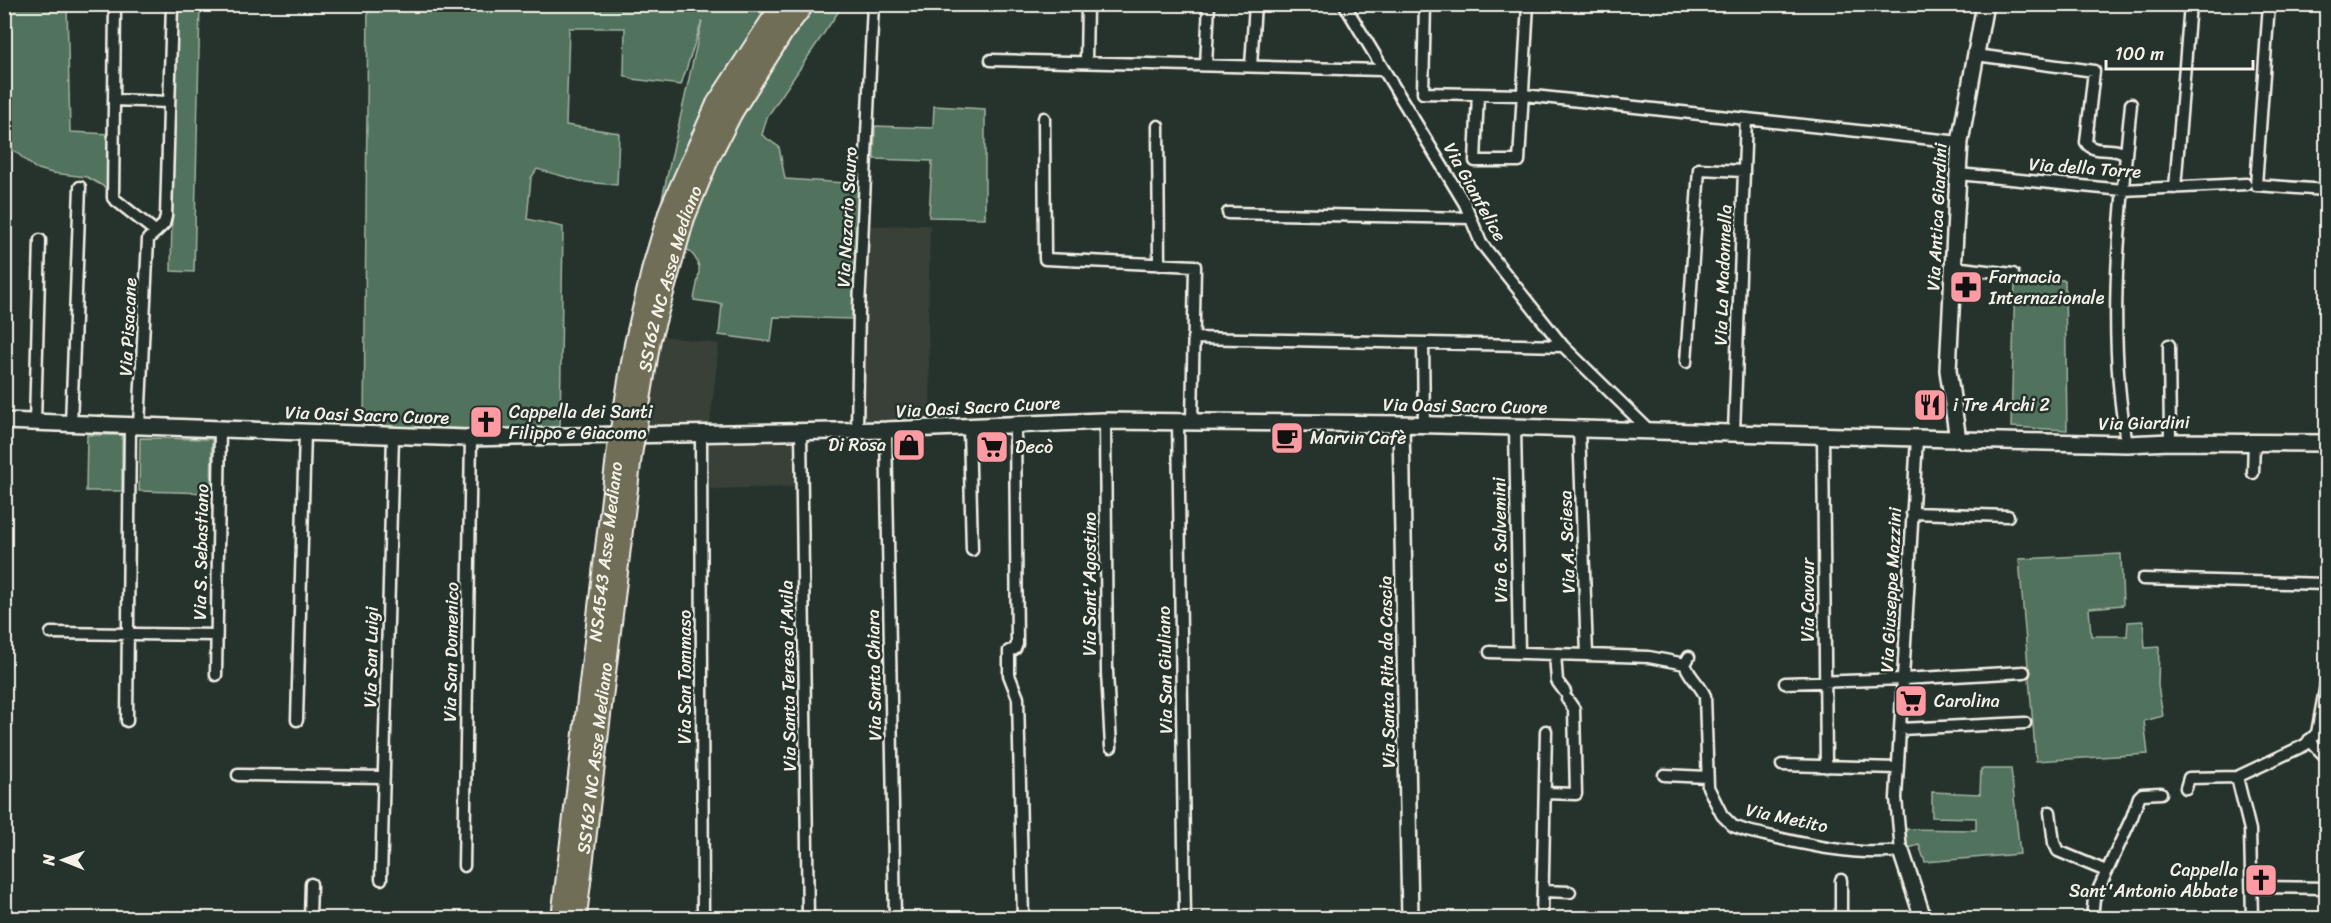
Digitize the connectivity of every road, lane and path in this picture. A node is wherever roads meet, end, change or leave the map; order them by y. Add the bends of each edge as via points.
1 (115, 4) edge
2 (172, 4) edge
3 (784, 4) edge
4 (804, 4) edge
5 (873, 4) edge
6 (1087, 4) edge
7 (1209, 4) edge
8 (1255, 4) edge
9 (1344, 4) edge
10 (1425, 4) edge
11 (1528, 4) edge
12 (1985, 4) edge
13 (2190, 4) edge
14 (2269, 4) edge
15 (1976, 55) junction
16 (991, 60) dead end
17 (1086, 62) junction
18 (1206, 65) junction
19 (1251, 66) junction
20 (1382, 70) junction
21 (1478, 94) junction
22 (1524, 95) junction
23 (114, 100) junction
24 (169, 102) junction
25 (2131, 104) dead end
26 (724, 108) junction
27 (1044, 118) dead end
28 (1746, 119) junction
29 (1158, 126) dead end
30 (1960, 142) junction
31 (2126, 156) junction
32 (1744, 171) junction
33 (1958, 174) junction
34 (2251, 184) junction
35 (80, 187) dead end
36 (2175, 188) junction
37 (2123, 190) junction
38 (2326, 190) edge
39 (1228, 213) dead end
40 (1471, 218) junction
41 (156, 232) junction
42 (40, 240) dead end
43 (1159, 264) junction
44 (1953, 267) junction
45 (2013, 274) dead end
46 (1193, 338) junction
47 (1423, 343) junction
48 (2169, 345) dead end
49 (1563, 346) junction
50 (1686, 362) dead end
51 (4, 421) edge
52 (1105, 421) junction
53 (1185, 421) junction
54 (35, 422) junction
55 (71, 424) junction
56 (1401, 424) junction
57 (1016, 425) junction
58 (1424, 425) junction
59 (135, 426) junction
60 (969, 427) junction
61 (1515, 427) junction
62 (1579, 428) junction
63 (220, 429) junction
64 (886, 430) junction
65 (1649, 430) junction
66 (857, 431) junction
67 (305, 432) junction
68 (801, 432) junction
69 (1734, 432) junction
70 (1824, 434) junction
71 (700, 435) junction
72 (393, 436) junction
73 (1957, 437) junction
74 (471, 438) junction
75 (1917, 438) junction
76 (2170, 442) junction
77 (2254, 442) junction
78 (2326, 443) edge
79 (2127, 444) junction
80 (2253, 473) dead end
81 (1912, 513) junction
82 (2008, 516) dead end
83 (972, 550) dead end
84 (2143, 579) dead end
85 (2326, 584) edge
86 (51, 633) dead end
87 (128, 634) junction
88 (216, 635) junction
89 (1490, 652) dead end
90 (1519, 653) junction
91 (1555, 654) junction
92 (1587, 655) junction
93 (2024, 672) dead end
94 (216, 675) dead end
95 (1903, 679) junction
96 (1826, 682) junction
97 (1785, 683) dead end
98 (2326, 684) edge
99 (297, 720) dead end
100 (127, 721) dead end
101 (2025, 723) dead end
102 (1900, 729) junction
103 (1546, 731) dead end
104 (2309, 740) junction
105 (1111, 747) dead end
106 (2326, 757) edge
107 (1782, 765) dead end
108 (1826, 767) junction
109 (1898, 768) junction
110 (238, 775) dead end
111 (1664, 775) dead end
112 (384, 777) junction
113 (1707, 777) junction
114 (2237, 777) junction
115 (2186, 788) dead end
116 (1545, 793) junction
117 (2161, 793) dead end
118 (2050, 812) dead end
119 (1901, 851) junction
120 (464, 866) dead end
121 (2106, 871) junction
122 (381, 879) dead end
123 (1841, 880) dead end
124 (310, 884) dead end
125 (2252, 887) junction
126 (2326, 888) edge
127 (1543, 891) junction
128 (1570, 892) dead end
129 (310, 918) edge
130 (562, 918) edge
131 (576, 918) edge
132 (702, 918) edge
133 (808, 918) edge
134 (895, 918) edge
135 (1023, 918) edge
136 (1185, 918) edge
137 (1410, 918) edge
138 (1542, 918) edge
139 (1841, 918) edge
140 (1923, 918) edge
141 (2092, 918) edge
142 (2252, 918) edge

1 - 23 street
2 - 24 street, Via Pisacane
3 - 26 highway, NSA543 Asse Mediano
4 - 26 highway, NSA543 Asse Mediano
5 - 66 street, Via Nazario Sauro
6 - 17 street
7 - 18 street
8 - 19 street
9 - 20 street, Via Gianfelice
10 - 21 street via 1423,93
11 - 22 street
12 - 15 street, Via Antica Giardini
13 - 36 street
14 - 34 street
15 - 30 street, Via Antica Giardini
15 - 31 street, Via della Torre via 2094,71 2086,142 2092,148 2120,150
16 - 17 street
17 - 18 street
18 - 19 street
19 - 20 street
20 - 40 street, Via Gianfelice
21 - 22 street
21 - 22 street via 1475,161 1519,161
22 - 28 street
23 - 24 street
23 - 41 street via 112,198
24 - 41 street, Via Pisacane via 166,216
25 - 31 street
26 - 130 highway, NSA543 Asse Mediano, bridge via 670,210 635,344 618,448
26 - 131 highway, SS162 NC Asse Mediano, bridge via 684,218 650,339 631,455
27 - 43 street via 1045,259
28 - 30 street
28 - 32 street, Via La Madonnella
29 - 43 street
30 - 33 street, Via Antica Giardini
31 - 37 street
32 - 50 street via 1699,169
32 - 69 street, Via La Madonnella
33 - 37 street, Via della Torre
33 - 44 street, Via Antica Giardini
34 - 36 street, Via della Torre
34 - 38 street, Via della Torre
35 - 55 street
36 - 37 street, Via della Torre
37 - 79 street via 2116,271 2121,408
39 - 40 street
40 - 49 street, Via Gianfelice via 1482,243
41 - 59 street, Via Pisacane via 148,239
42 - 54 street
43 - 46 street, Via San Giuliano via 1195,266
44 - 45 street
44 - 73 street, Via Antica Giardini via 1948,370
46 - 47 street
46 - 53 street, Via San Giuliano
47 - 49 street
47 - 58 street
48 - 76 street
49 - 65 street, Via Gianfelice
51 - 54 street, Via Oasi Sacro Cuore
52 - 53 street, Via Oasi Sacro Cuore
52 - 57 street, Via Oasi Sacro Cuore
52 - 105 street, Via Sant'Agostino
53 - 56 street, Via Oasi Sacro Cuore
53 - 136 street, Via San Giuliano
54 - 55 street, Via Oasi Sacro Cuore
55 - 59 street, Via Oasi Sacro Cuore
56 - 58 street, Via Oasi Sacro Cuore
56 - 137 street, Via Santa Rita da Cascia
57 - 60 street, Via Oasi Sacro Cuore
57 - 135 street via 1017,644 1009,651 1009,675 1018,698
58 - 61 street, Via Oasi Sacro Cuore
59 - 63 street, Via Oasi Sacro Cuore
59 - 87 street, Via Pisacane
60 - 64 street, Via Oasi Sacro Cuore
60 - 83 street
61 - 62 street, Via Oasi Sacro Cuore
61 - 90 street, Via G. Salvemini
62 - 65 street, Via Oasi Sacro Cuore
62 - 92 street, Via A. Sciesa
63 - 67 street, Via Oasi Sacro Cuore
63 - 88 street, Via S. Sebastiano
64 - 66 street, Via Oasi Sacro Cuore
64 - 134 street, Via Santa Chiara
65 - 69 street, Via Oasi Sacro Cuore
66 - 68 street, Via Oasi Sacro Cuore
67 - 72 street, Via Oasi Sacro Cuore
67 - 99 street
68 - 71 street, Via Oasi Sacro Cuore
68 - 133 street, Via Santa Teresa d'Avila
69 - 70 street, Via Oasi Sacro Cuore
70 - 75 street, Via Oasi Sacro Cuore
70 - 96 street, Via Cavour
71 - 74 street, Via Oasi Sacro Cuore
71 - 132 street, Via San Tommaso
72 - 74 street, Via Oasi Sacro Cuore
72 - 112 street, Via San Luigi
73 - 75 street, Via Oasi Sacro Cuore
73 - 79 street, Via Giardini
74 - 120 street, Via San Domenico
75 - 81 street, Via Giuseppe Mazzini
76 - 77 street, Via Giardini
76 - 79 street, Via Giardini
77 - 78 street, Via Giardini
77 - 80 street
81 - 82 street
81 - 95 street, Via Giuseppe Mazzini
84 - 85 street
86 - 87 street
87 - 88 street
87 - 100 street, Via Pisacane
88 - 94 street, Via S. Sebastiano
89 - 90 street, Via Metito
90 - 91 street, Via Metito
91 - 92 street, Via Metito
91 - 116 street via 1557,681 1574,710 1576,794
92 - 113 street, Via Metito via 1687,661 1687,670 1705,696
93 - 95 street
95 - 96 street
95 - 102 street, Via Giuseppe Mazzini
96 - 97 street
96 - 108 street, Via Cavour
98 - 104 street via 2317,733
101 - 102 street
102 - 109 street, Via Giuseppe Mazzini
103 - 116 street
104 - 106 street
104 - 114 street
107 - 108 street
108 - 109 street
109 - 119 street, Via Giuseppe Mazzini via 1896,798
110 - 112 street
111 - 113 street
112 - 122 street, Via San Luigi
113 - 119 street, Via Metito via 1722,815 1733,826 1838,849 1878,854
114 - 115 street via 2189,778
114 - 125 street via 2250,830
116 - 127 street
117 - 121 street via 2139,797
118 - 121 street via 2058,852
119 - 140 street
121 - 141 street via 2094,898
123 - 139 street
124 - 129 street
125 - 126 street
125 - 142 street
127 - 128 street
127 - 138 street

